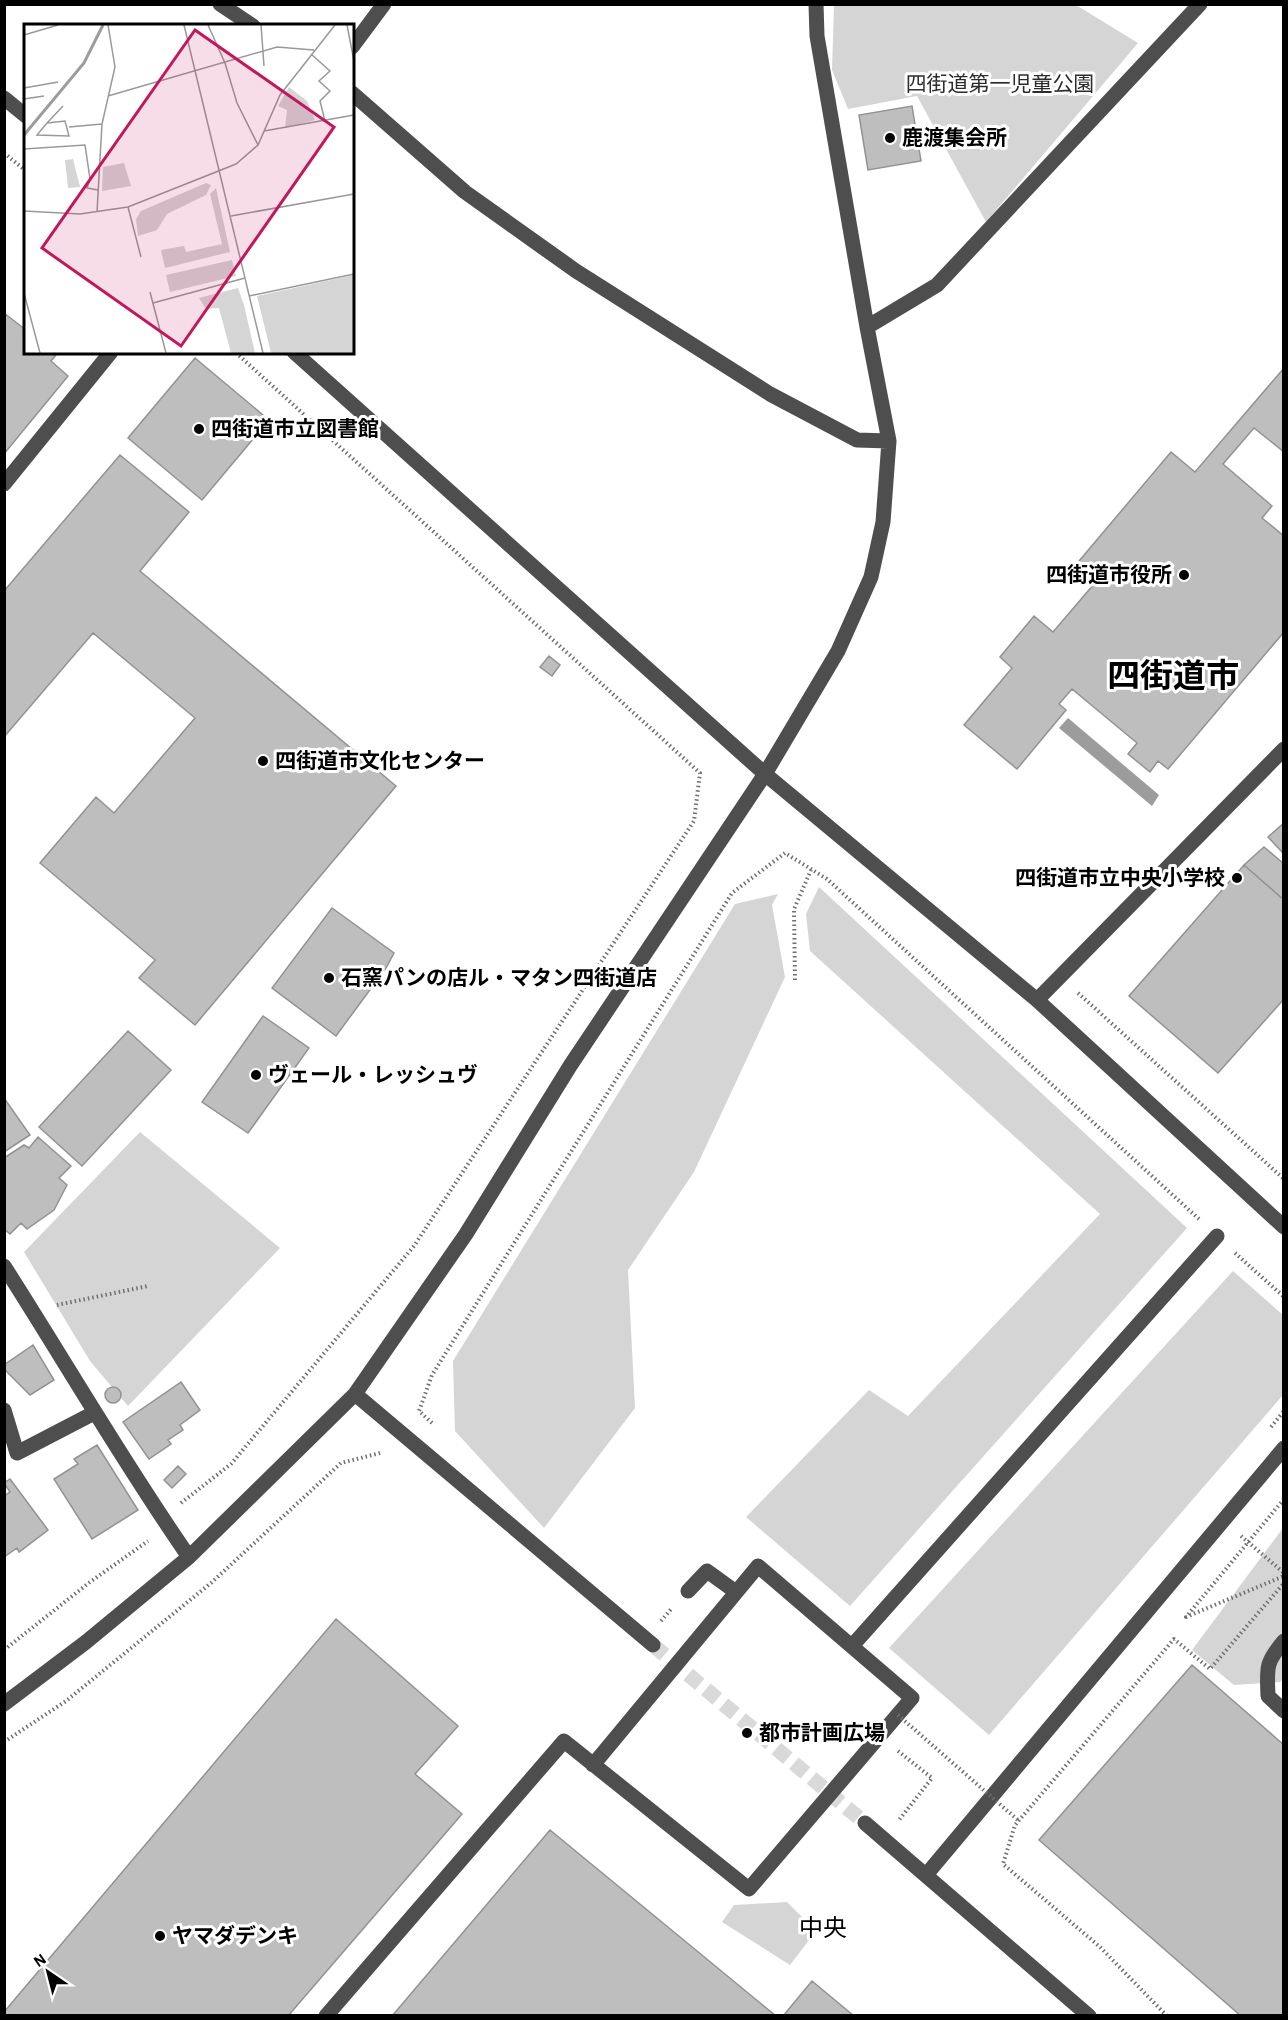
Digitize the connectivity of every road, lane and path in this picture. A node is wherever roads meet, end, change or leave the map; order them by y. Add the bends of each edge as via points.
1 (220, 4) edge
2 (384, 4) edge
3 (816, 4) edge
4 (1200, 4) edge
5 (250, 24) edge
6 (354, 44) edge
7 (354, 95) edge
8 (4, 98) edge
9 (24, 114) edge
10 (4, 153) edge
11 (24, 169) edge
12 (867, 327) junction
13 (109, 354) edge
14 (237, 354) edge
15 (296, 354) edge
16 (889, 441) junction
17 (4, 484) edge
18 (1284, 749) edge
19 (765, 774) junction
20 (812, 870) junction
21 (1060, 977) junction
22 (795, 980) dead end
23 (1037, 1000) junction
24 (1284, 1179) edge
25 (1284, 1227) edge
26 (1217, 1236) junction
27 (4, 1266) edge
28 (148, 1286) dead end
29 (1284, 1297) edge
30 (32, 1310) junction
31 (355, 1394) junction
32 (4, 1410) edge
33 (94, 1413) junction
34 (436, 1427) dead end
35 (1284, 1448) edge
36 (380, 1453) dead end
37 (1284, 1499) edge
38 (165, 1522) junction
39 (1247, 1527) dead end
40 (189, 1557) junction
41 (1284, 1575) edge
42 (1284, 1583) edge
43 (688, 1591) dead end
44 (736, 1592) junction
45 (1284, 1641) edge
46 (653, 1645) tunnel mouth
47 (852, 1646) junction
48 (4, 1650) edge
49 (4, 1704) edge
50 (1284, 1711) edge
51 (897, 1715) junction
52 (880, 1736) junction
53 (4, 1742) edge
54 (593, 1765) junction
55 (1010, 1803) dead end
56 (1002, 1812) dead end
57 (1019, 1821) junction
58 (865, 1823) tunnel mouth
59 (895, 1826) dead end
60 (926, 1875) junction
61 (326, 2016) edge
62 (1089, 2016) edge
63 (1167, 2016) edge

1 - 5 street
2 - 6 street
3 - 12 street via 817,36
4 - 12 street via 937,285
7 - 16 street via 465,192 576,271 770,394 857,440
8 - 9 street
10 - 11 path
12 - 16 street
13 - 17 street
14 - 38 path via 700,773 694,821 414,1246 231,1464
15 - 19 street
16 - 19 street via 884,522 871,577 838,651
18 - 21 street
19 - 23 street
19 - 31 street via 570,1066 466,1234
20 - 22 path via 794,909
20 - 26 path
20 - 34 path via 785,853 732,893 432,1375 420,1412
21 - 23 street
21 - 24 path
23 - 25 street
26 - 29 path
26 - 47 street
27 - 30 street
28 - 30 path
30 - 33 street
31 - 40 street
31 - 46 street
32 - 33 street via 16,1453
33 - 38 street
35 - 60 street
36 - 53 path via 341,1462 211,1582 66,1701
37 - 41 path via 1186,1617
38 - 40 street
38 - 48 path
39 - 41 path via 1240,1535
40 - 49 street
42 - 57 path via 1210,1669 1174,1639
43 - 44 street via 707,1571
44 - 47 street via 758,1566
44 - 54 street
45 - 50 street via 1267,1665 1268,1696
47 - 51 street via 912,1698
51 - 52 street
51 - 57 path, bridge
52 - 54 street via 749,1889
52 - 59 path via 932,1778
54 - 61 street via 564,1741
55 - 56 path
57 - 63 path via 1003,1864 1100,1947
58 - 60 street
60 - 62 street

